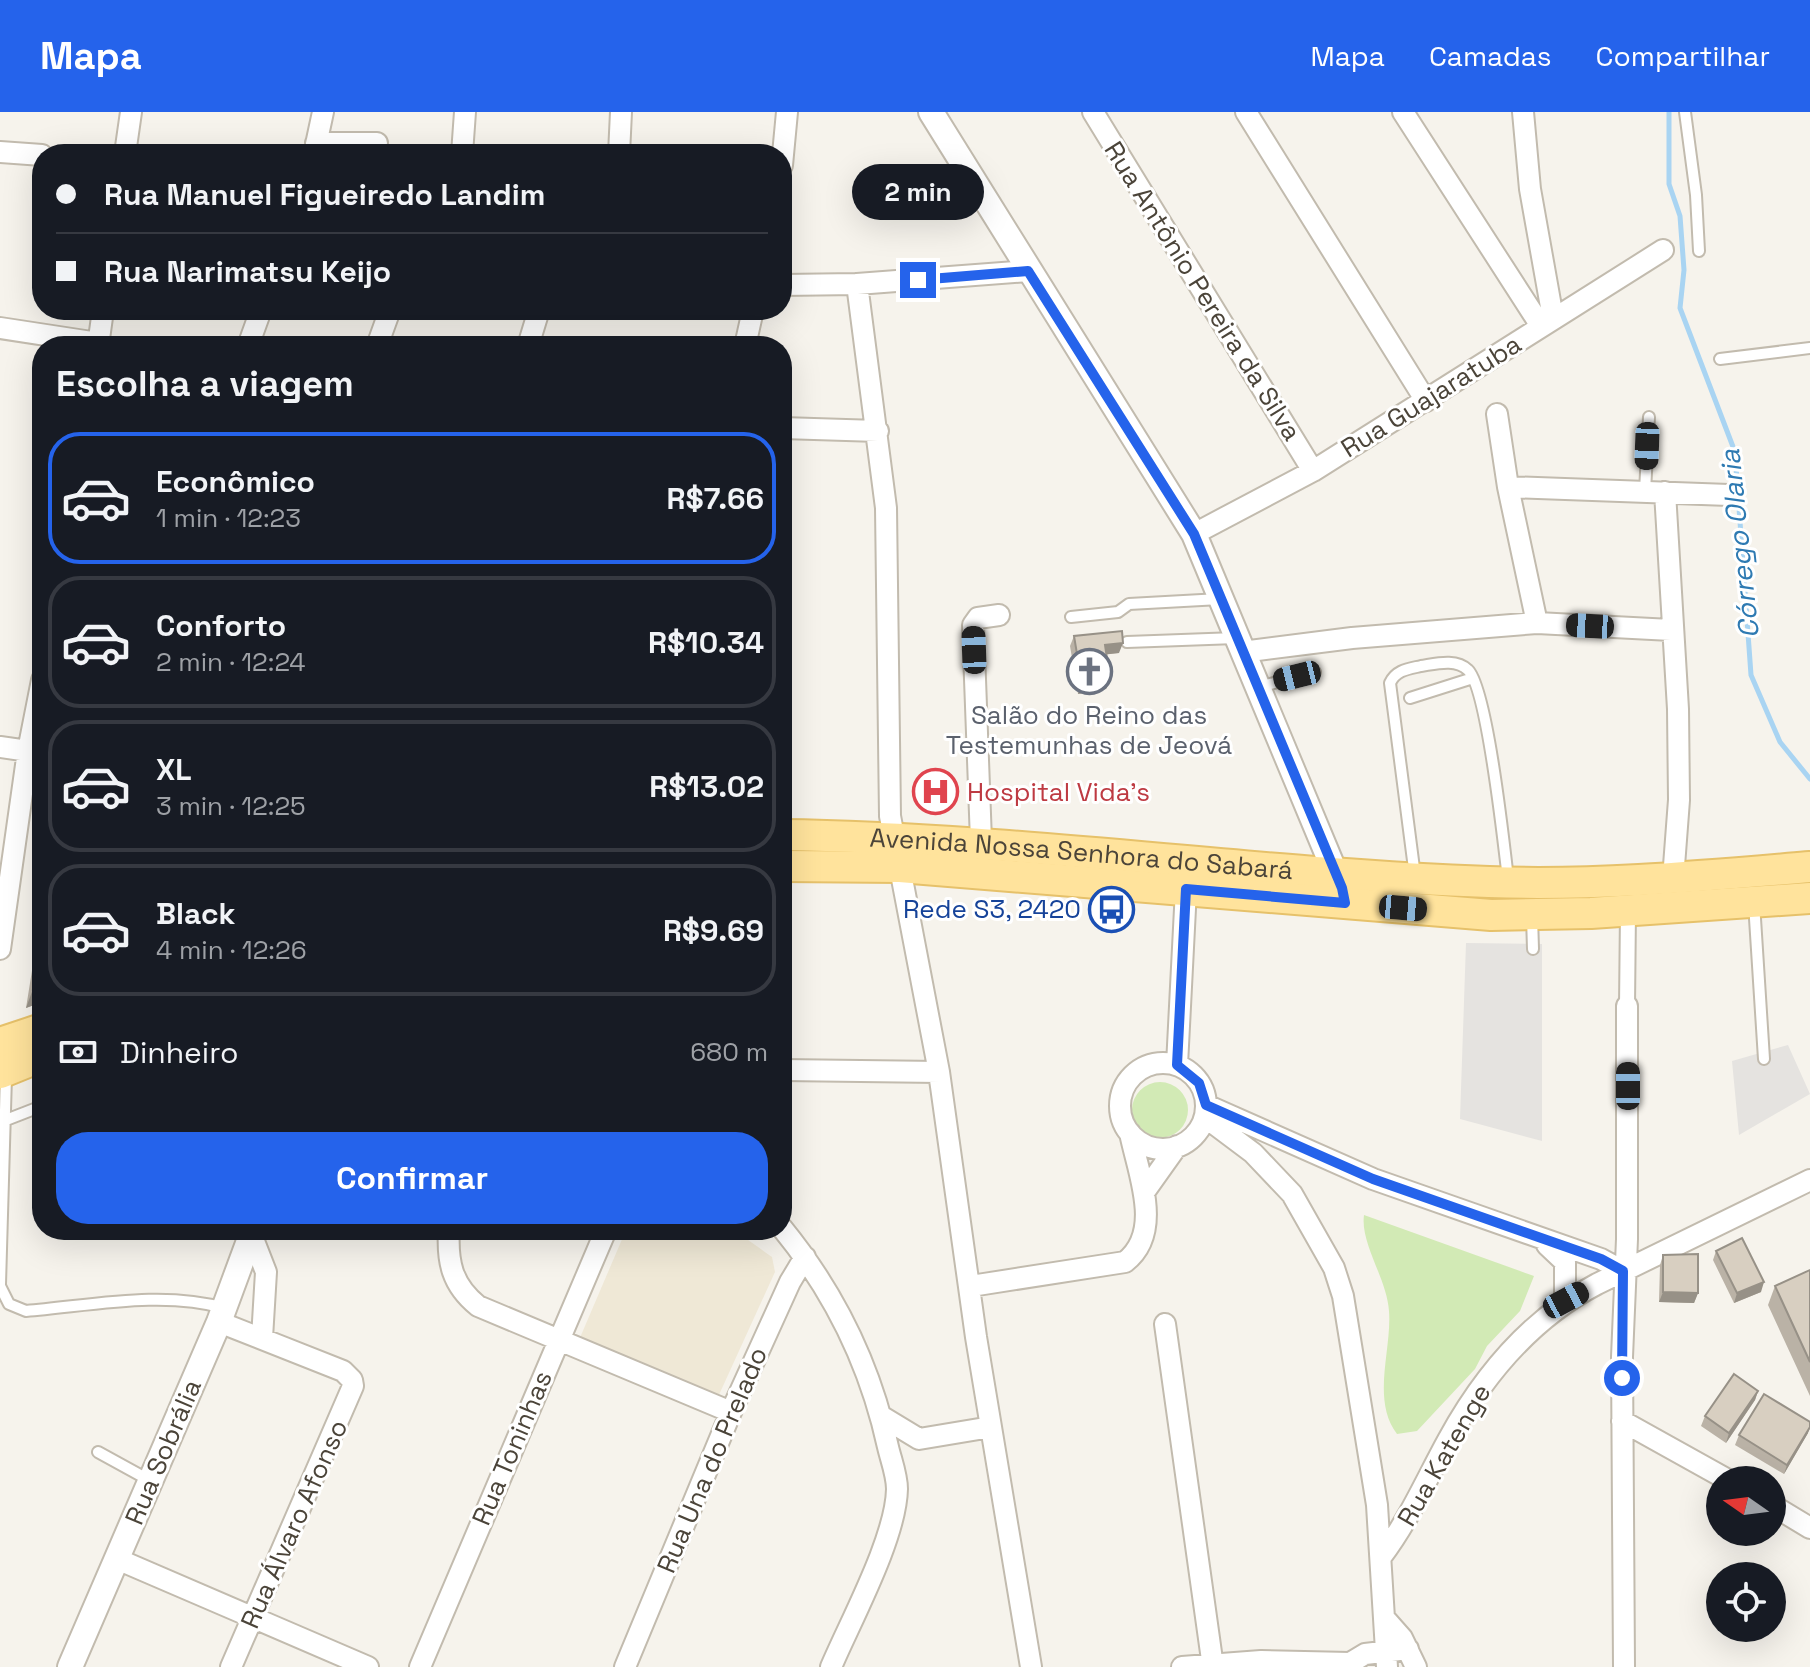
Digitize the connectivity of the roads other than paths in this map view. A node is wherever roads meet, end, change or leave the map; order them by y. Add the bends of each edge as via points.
1 (131, 112) edge
2 (323, 112) edge
3 (465, 112) edge
4 (621, 112) edge
5 (787, 112) edge
6 (931, 112) edge
7 (1093, 112) edge
8 (1246, 112) edge
9 (1403, 112) edge
10 (1523, 112) edge
11 (1685, 112) edge
12 (377, 143) dead end
13 (126, 144) edge
14 (316, 144) edge
15 (367, 144) edge
16 (463, 144) edge
17 (619, 144) edge
18 (784, 144) edge
19 (0, 152) edge
20 (32, 154) edge
21 (1663, 250) dead end
22 (1699, 251) dead end
23 (1028, 271) junction
24 (857, 284) junction
25 (792, 285) edge
26 (1547, 322) junction
27 (0, 328) edge
28 (49, 336) edge
29 (1810, 348) edge
30 (1720, 359) dead end
31 (1426, 401) junction
32 (1497, 414) dead end
33 (1649, 417) dead end
34 (792, 428) edge
35 (878, 431) junction
36 (1313, 471) junction
37 (1508, 487) junction
38 (1655, 492) junction
39 (1729, 495) dead end
40 (1194, 534) junction
41 (1220, 599) junction
42 (999, 615) dead end
43 (1071, 617) dead end
44 (1537, 623) junction
45 (1671, 630) junction
46 (1127, 642) dead end
47 (1239, 645) junction
48 (1315, 672) dead end
49 (1473, 678) junction
50 (1257, 688) junction
51 (1410, 698) dead end
52 (0, 747) edge
53 (32, 752) edge
54 (32, 769) edge
55 (792, 835) edge
56 (893, 836) junction
57 (981, 841) junction
58 (792, 866) edge
59 (900, 867) junction
60 (1810, 867) edge
61 (1337, 873) junction
62 (1415, 878) junction
63 (1673, 879) junction
64 (1508, 883) junction
65 (1186, 889) junction
66 (1810, 898) edge
67 (1754, 901) junction
68 (1345, 903) junction
69 (1628, 911) junction
70 (1532, 915) junction
71 (0, 949) edge
72 (1533, 949) dead end
73 (1627, 1006) joint
74 (32, 1037) edge
75 (32, 1058) edge
76 (1764, 1059) dead end
77 (2, 1062) edge
78 (1177, 1065) junction
79 (792, 1070) edge
80 (939, 1072) junction
81 (32, 1110) edge
82 (1205, 1111) junction
83 (6, 1120) junction
84 (1130, 1133) junction
85 (1177, 1146) junction
86 (1810, 1180) edge
87 (1145, 1191) junction
88 (250, 1240) edge
89 (255, 1240) edge
90 (449, 1240) edge
91 (602, 1240) edge
92 (792, 1240) edge
93 (1541, 1241) junction
94 (805, 1257) junction
95 (1623, 1271) junction
96 (0, 1285) edge
97 (971, 1286) junction
98 (1565, 1301) junction
99 (222, 1315) junction
100 (1165, 1324) dead end
101 (262, 1338) junction
102 (558, 1341) junction
103 (731, 1412) junction
104 (881, 1416) junction
105 (1622, 1421) junction
106 (991, 1427) junction
107 (919, 1439) junction
108 (98, 1452) dead end
109 (1706, 1468) edge
110 (150, 1481) junction
111 (897, 1487) junction
112 (1786, 1513) edge
113 (1810, 1528) edge
114 (1381, 1557) junction
115 (117, 1559) junction
116 (253, 1615) junction
117 (1387, 1621) junction
118 (1412, 1658) edge
119 (1386, 1660) edge
120 (1351, 1665) edge
121 (1213, 1666) edge
122 (70, 1667) edge
123 (231, 1667) edge
124 (368, 1667) edge
125 (420, 1667) edge
126 (625, 1667) edge
127 (831, 1667) edge
128 (1031, 1667) edge
129 (1182, 1667) edge
130 (1624, 1667) edge

1 - 13 street
2 - 14 street
3 - 16 street
4 - 17 street
5 - 18 street
6 - 23 street
7 - 36 street, Rua Antônio Pereira da Silva
8 - 31 street
9 - 26 street
10 - 26 street
11 - 22 lane
12 - 15 street
19 - 20 street
21 - 26 street, Rua Guajaratuba
23 - 24 street
23 - 40 street
24 - 25 street
24 - 35 street
26 - 31 street, Rua Guajaratuba
27 - 28 street
29 - 30 lane
31 - 36 street, Rua Guajaratuba
32 - 37 street
33 - 38 lane
34 - 35 street
35 - 56 street via 887,522
36 - 40 street, Rua Guajaratuba
37 - 38 street
37 - 44 street
38 - 39 street
38 - 45 street
40 - 41 street
41 - 43 lane via 1129,604 1118,612
41 - 47 street
42 - 57 street via 978,618 973,625
44 - 45 street
44 - 47 street
45 - 63 street via 1679,800
46 - 47 lane
47 - 50 street
48 - 50 lane
49 - 51 lane
49 - 62 lane via 1463,666 1447,663 1400,671 1390,683
49 - 64 lane
50 - 61 street
52 - 53 street
54 - 71 street
55 - 56 main road, Avenida Nossa Senhora do Sabará
56 - 57 main road, Avenida Nossa Senhora do Sabará
56 - 59 street
57 - 61 main road, Avenida Nossa Senhora do Sabará
58 - 59 main road, Avenida Nossa Senhora do Sabará
59 - 65 main road, Avenida Nossa Senhora do Sabará
59 - 80 street
60 - 63 main road, Avenida Nossa Senhora do Sabará
61 - 62 main road, Avenida Nossa Senhora do Sabará
61 - 68 street
62 - 64 main road, Avenida Nossa Senhora do Sabará
63 - 64 main road, Avenida Nossa Senhora do Sabará
65 - 68 main road, Avenida Nossa Senhora do Sabará
65 - 78 street
66 - 67 main road, Avenida Nossa Senhora do Sabará
67 - 69 main road, Avenida Nossa Senhora do Sabará
67 - 76 lane
68 - 70 main road, Avenida Nossa Senhora do Sabará
69 - 70 main road, Avenida Nossa Senhora do Sabará
69 - 73 street
70 - 72 lane
73 - 95 street
74 - 77 main road
75 - 77 main road
77 - 83 lane
78 - 82 street via 1199,1083
78 - 84 street via 1156,1063 1132,1076 1120,1102
79 - 80 street
80 - 97 street
81 - 83 lane
82 - 85 street via 1194,1135
82 - 93 street
82 - 114 street via 1292,1194 1334,1268 1377,1505
83 - 96 lane
84 - 85 street via 1156,1148
84 - 87 street
85 - 87 street
86 - 95 street, Rua Katenge
87 - 97 street via 1144,1237 1139,1252 1125,1262
88 - 99 street, Rua Sobrália
89 - 101 street, Rua Sobrália via 266,1272
90 - 102 street via 450,1267 468,1298
91 - 102 street, Rua Toninhas
92 - 94 street
93 - 95 street
93 - 98 street via 1565,1262
94 - 103 street, Rua Una do Prelado
94 - 104 street via 841,1312
95 - 98 street, Rua Katenge
95 - 105 street
96 - 99 lane via 9,1304 26,1311 155,1301 207,1303
97 - 106 street
98 - 114 street, Rua Katenge via 1509,1352 1486,1382
99 - 101 street
99 - 110 street, Rua Sobrália
100 - 121 street
101 - 116 street, Rua Álvaro Afonso via 343,1371 352,1380 352,1396
102 - 103 street
102 - 125 street, Rua Toninhas
103 - 126 street, Rua Una do Prelado
104 - 107 street
104 - 111 street
105 - 109 street
105 - 130 street
106 - 107 street
106 - 128 street
107 - 111 street via 903,1460
108 - 110 lane
110 - 115 street, Rua Sobrália
111 - 127 street via 877,1560
112 - 113 street
114 - 117 street
115 - 116 street
115 - 122 street, Rua Sobrália
116 - 123 street, Rua Álvaro Afonso
116 - 124 street
117 - 118 street
117 - 119 street
118 - 119 street
119 - 120 street via 1365,1654
120 - 121 street
121 - 129 street

